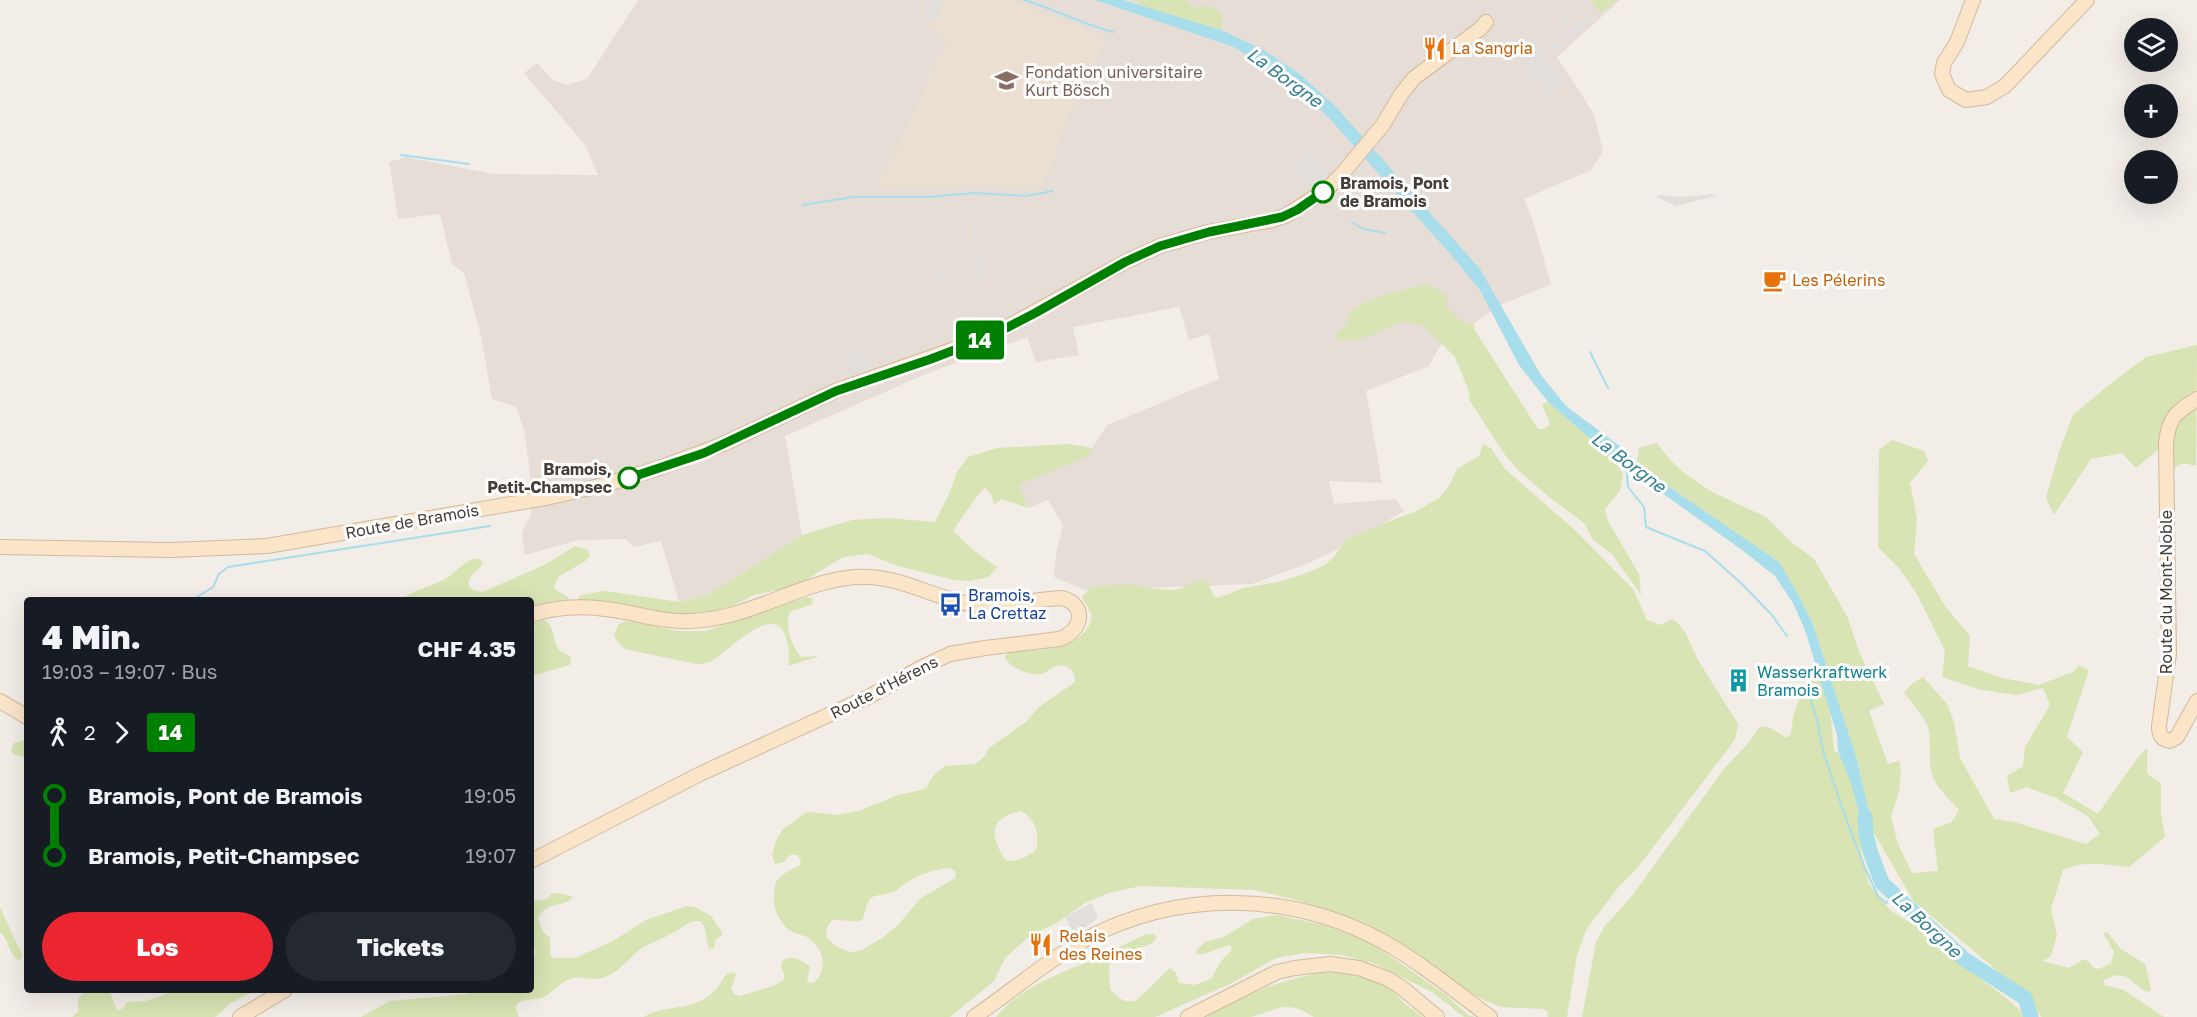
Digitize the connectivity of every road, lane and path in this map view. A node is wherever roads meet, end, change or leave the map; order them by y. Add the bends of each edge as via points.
1 (1972, 0) edge
2 (2087, 0) edge
3 (1486, 22) dead end
4 (2197, 399) edge
5 (2, 547) edge
6 (534, 614) edge
7 (0, 701) edge
8 (2197, 701) edge
9 (24, 715) edge
10 (534, 859) edge
11 (280, 993) edge
12 (240, 1017) edge
13 (974, 1017) edge
14 (1188, 1017) edge
15 (1437, 1017) edge
16 (1490, 1017) edge

1 - 2 street via 1942,74 1949,90 1966,100 1987,97 2005,86
3 - 5 street, Route de Bramois via 1414,78 1374,136 1327,189 1287,215 1160,246 991,336 836,391 704,453 608,484 531,501 267,546 170,550
4 - 8 street, Route du Mont-Noble via 2172,417 2166,443 2169,654 2159,726 2163,740 2177,737
6 - 10 street, Route d'Hérens via 581,606 680,621 713,620 839,579 873,577 975,604 1062,598 1070,600 1079,615 1078,624 1068,637 950,654
7 - 9 street
11 - 12 street
13 - 16 street via 1086,940 1136,918 1182,907 1236,903 1267,904 1345,923 1413,960
14 - 15 street via 1277,972 1330,964 1359,968 1388,979

